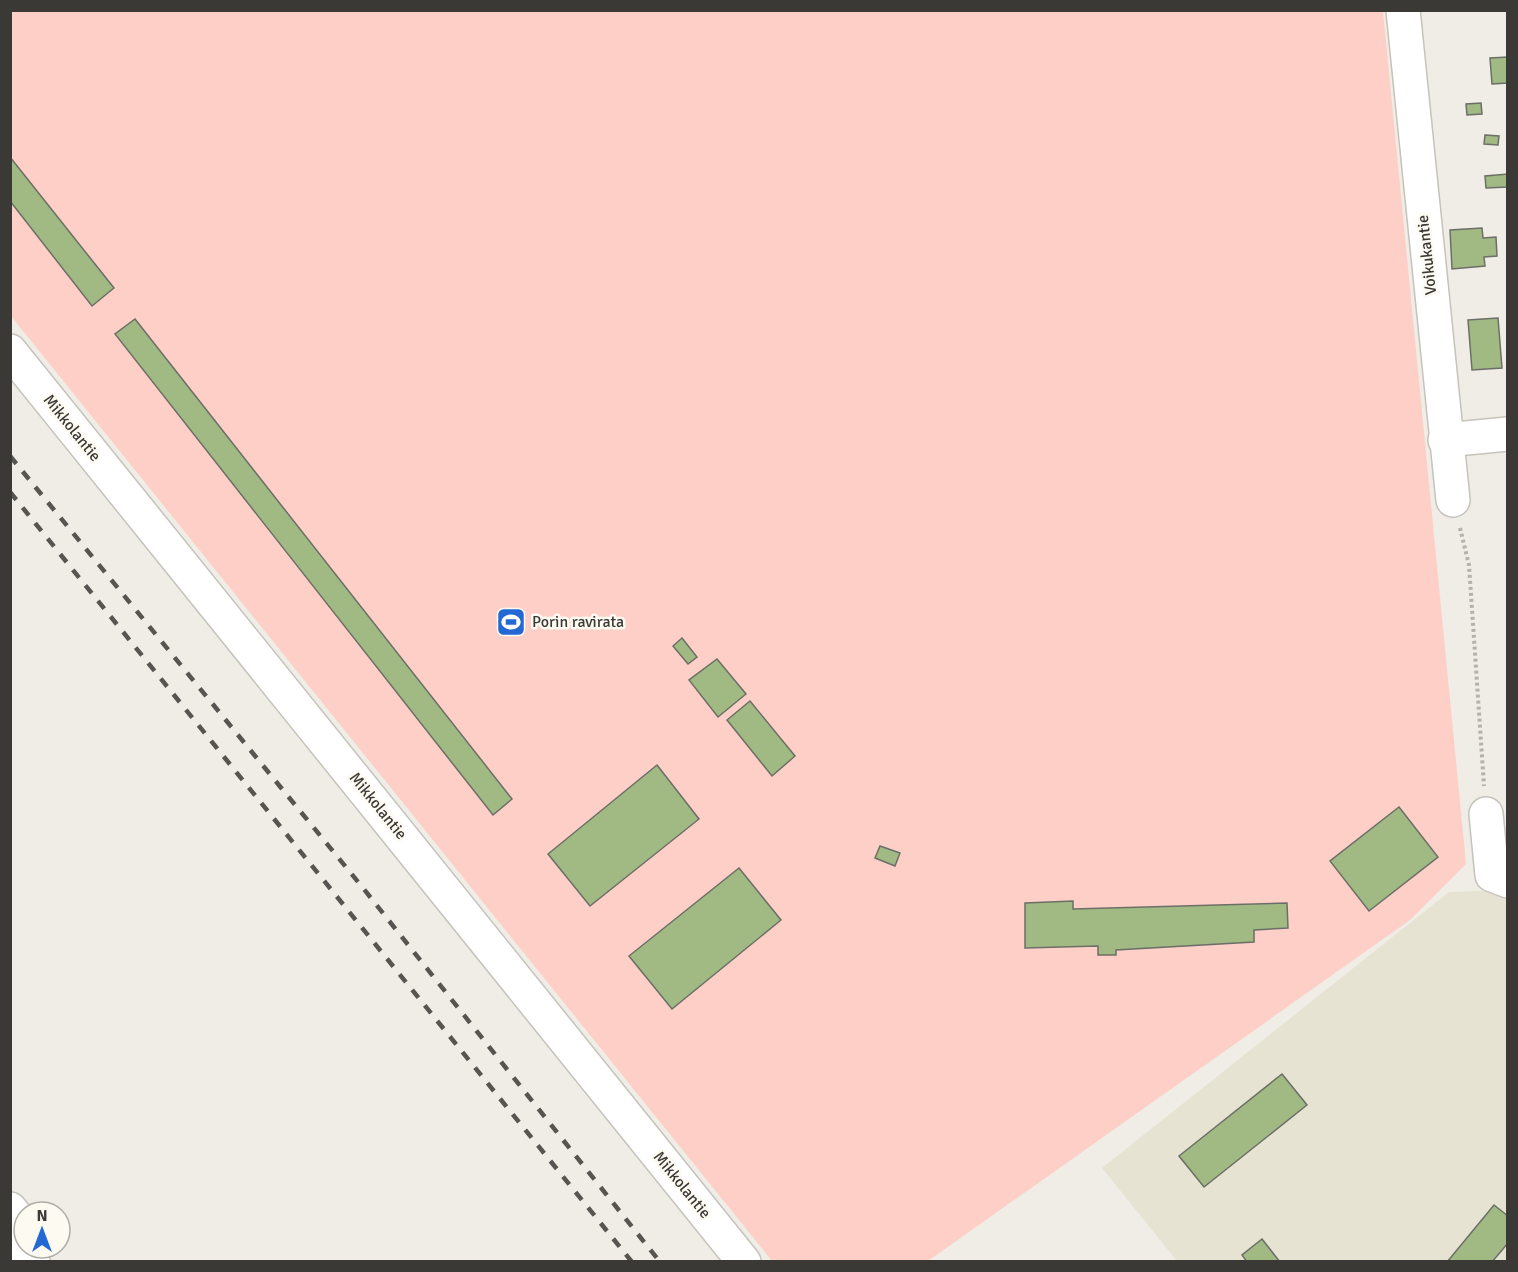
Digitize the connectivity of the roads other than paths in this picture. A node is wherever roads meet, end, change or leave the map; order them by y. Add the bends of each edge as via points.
1 (1403, 10) edge
2 (10, 351) edge
3 (1508, 434) edge
4 (1445, 440) junction
5 (1453, 500) road end
6 (1486, 814) road end
7 (1508, 881) edge
8 (10, 1238) edge
9 (33, 1262) edge
10 (744, 1262) edge

1 - 4 main road, Voikukantie
2 - 10 main road, Mikkolantie
3 - 4 main road
4 - 5 main road, Voikukantie
6 - 7 main road via 1492,875
8 - 9 main road

